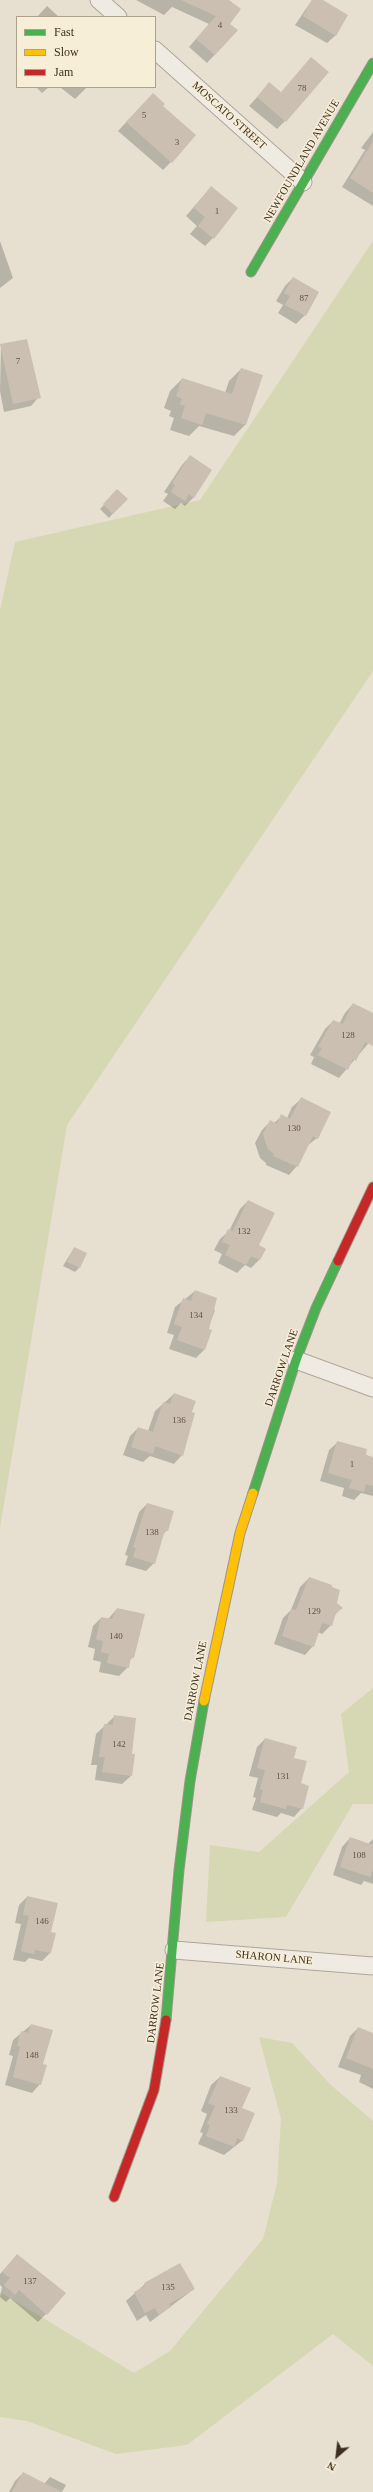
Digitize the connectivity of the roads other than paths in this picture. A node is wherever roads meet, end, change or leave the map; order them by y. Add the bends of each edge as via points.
1 (99, 0) edge
2 (117, 16) edge
3 (156, 51) edge
4 (373, 63) edge
5 (303, 182) junction
6 (251, 272) dead end
7 (373, 1187) edge
8 (296, 1360) junction
9 (373, 1388) edge
10 (174, 1950) junction
11 (373, 1966) edge
12 (114, 2197) dead end

1 - 2 street
3 - 5 street, MOSCATO STREET
4 - 5 street, NEWFOUNDLAND AVENUE
5 - 6 street, NEWFOUNDLAND AVENUE
7 - 8 street, DARROW LANE via 338,1259
8 - 9 street
8 - 10 street, DARROW LANE via 240,1534 218,1628 190,1781 179,1870
10 - 11 street, SHARON LANE
10 - 12 street, DARROW LANE via 165,2034 154,2090

